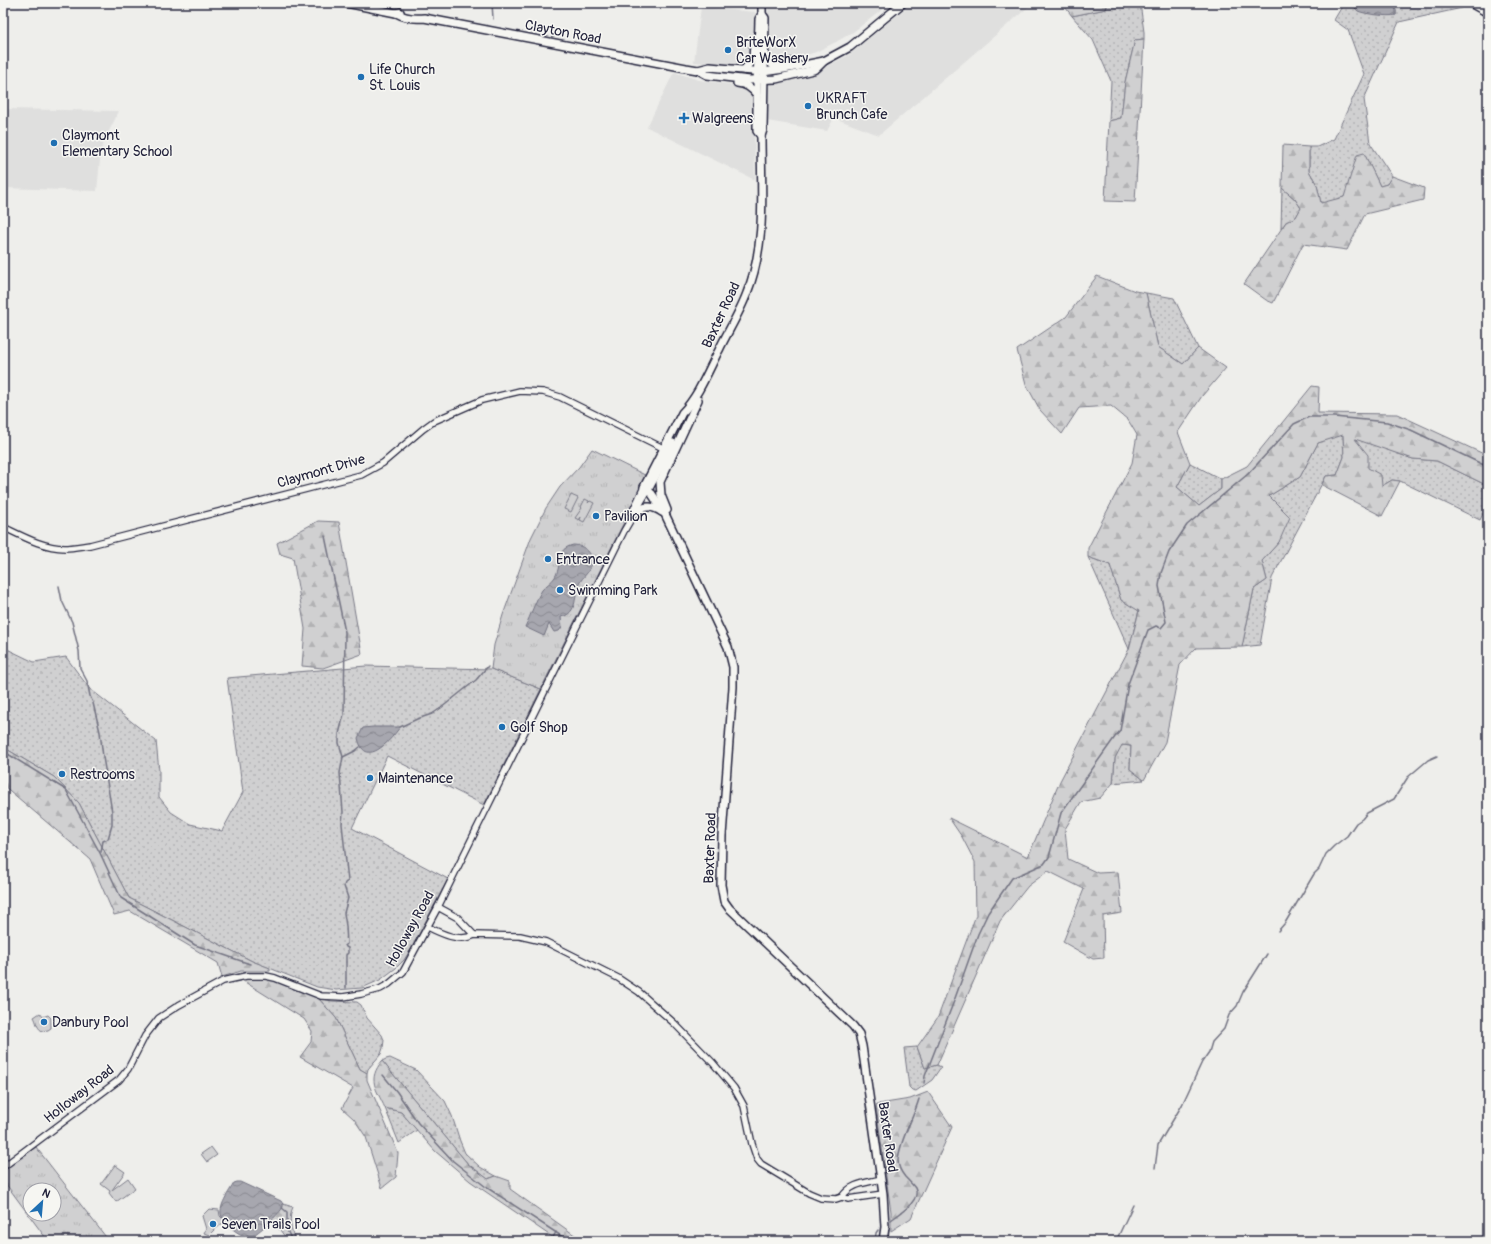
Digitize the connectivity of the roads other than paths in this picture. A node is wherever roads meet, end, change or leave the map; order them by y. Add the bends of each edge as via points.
1 (346, 3) edge
2 (762, 3) edge
3 (903, 3) edge
4 (1470, 3) edge
5 (1488, 13) edge
6 (762, 14) junction
7 (759, 38) junction
8 (764, 52) junction
9 (824, 61) junction
10 (798, 66) junction
11 (698, 70) junction
12 (744, 70) junction
13 (760, 75) junction
14 (724, 78) junction
15 (757, 95) junction
16 (761, 136) junction
17 (702, 383) junction
18 (666, 449) junction
19 (646, 488) junction
20 (637, 511) junction
21 (665, 514) junction
22 (3, 527) edge
23 (624, 531) junction
24 (679, 544) junction
25 (438, 907) junction
26 (428, 927) junction
27 (474, 935) junction
28 (3, 1167) edge
29 (881, 1179) junction
30 (883, 1194) junction
31 (842, 1197) junction
32 (883, 1241) edge

1 - 11 main road, Clayton Road via 410,18 424,18
2 - 6 main road, Baxter Road
3 - 9 main road, Clayton Road via 850,47
4 - 5 main road
6 - 7 main road, Baxter Road via 759,19
6 - 8 main road, Baxter Road
7 - 12 main road via 754,43 753,59
7 - 13 main road, Baxter Road
8 - 10 main road via 773,65 790,62
8 - 13 main road, Baxter Road
9 - 10 main road, Clayton Road
9 - 13 main road, Clayton Road via 817,68 776,79
10 - 13 main road, Clayton Road
11 - 12 main road, Clayton Road
11 - 14 main road, Clayton Road via 707,75
12 - 13 main road, Clayton Road
13 - 14 main road, Clayton Road via 750,80
13 - 15 main road, Baxter Road
13 - 16 main road, Baxter Road via 763,130
14 - 15 main road via 729,83 748,86
15 - 16 main road, Baxter Road via 757,131
16 - 17 main road, Baxter Road via 762,221 756,264 748,292
17 - 18 main road, Baxter Road via 690,404 688,414
17 - 24 main road via 704,386 660,482 661,496
18 - 19 main road, Baxter Road
18 - 22 street, Claymont Drive via 560,397 543,392 520,391 482,400 441,418 422,429 383,463 361,475 90,545 65,548 38,543
19 - 20 street, Holloway Road
19 - 21 main road, Baxter Road
19 - 23 street, Holloway Road via 631,512
20 - 21 main road via 654,507
20 - 23 street, Holloway Road
21 - 24 main road, Baxter Road
23 - 25 street, Holloway Road
24 - 29 main road, Baxter Road via 728,647 733,667 722,836 721,885 724,902 859,1034
25 - 26 street, Holloway Road
25 - 27 street via 458,918
26 - 27 street via 444,935 460,938
26 - 28 street, Holloway Road via 403,972 380,989 352,996 321,996 275,978 246,976 224,981 179,1005 151,1027 128,1069 119,1080
27 - 31 street via 520,936 546,942 631,986 674,1023 734,1088 744,1106 753,1148 761,1164 809,1193 828,1199
29 - 30 main road, Baxter Road
29 - 31 street via 851,1187
30 - 31 street via 848,1199
30 - 32 main road, Baxter Road

